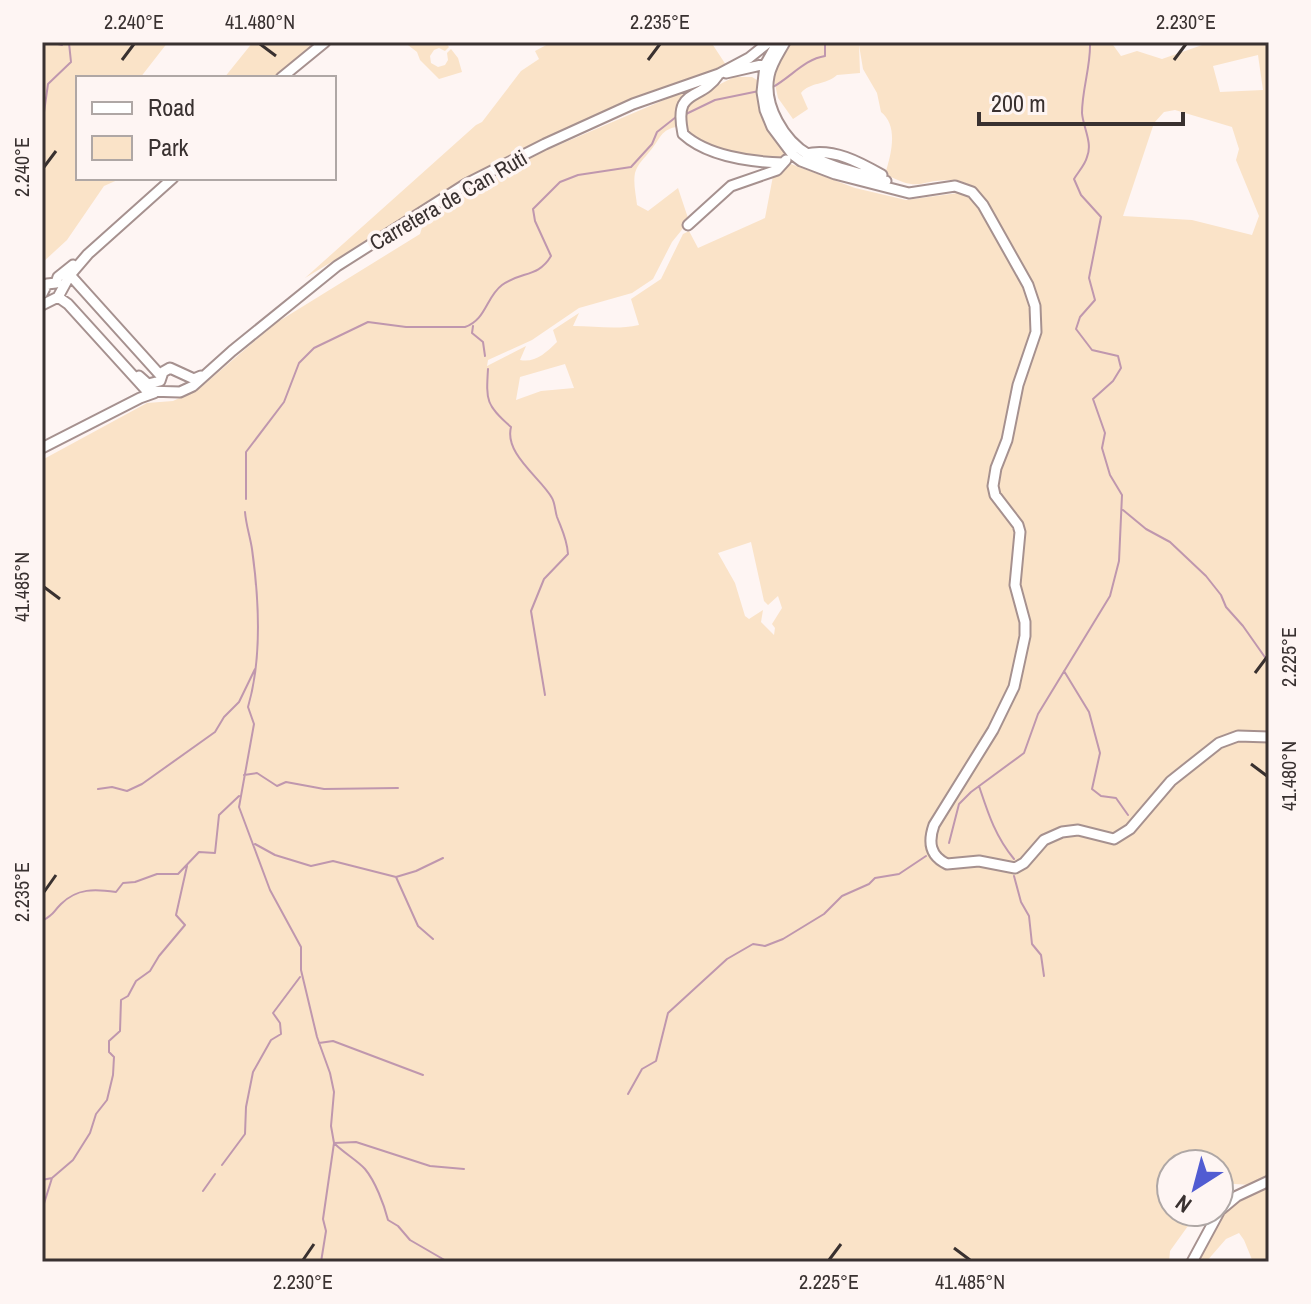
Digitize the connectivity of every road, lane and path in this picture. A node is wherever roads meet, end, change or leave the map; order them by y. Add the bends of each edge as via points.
1 (325, 42) edge
2 (769, 42) edge
3 (781, 42) edge
4 (746, 60) junction
5 (765, 65) junction
6 (742, 71) junction
7 (719, 74) junction
8 (283, 76) edge
9 (765, 78) junction
10 (768, 108) junction
11 (806, 154) junction
12 (837, 154) junction
13 (793, 155) junction
14 (783, 163) junction
15 (834, 165) junction
16 (171, 180) edge
17 (867, 182) junction
18 (899, 185) junction
19 (924, 191) junction
20 (688, 225) dead end
21 (88, 254) junction
22 (70, 275) junction
23 (54, 294) edge
24 (42, 305) edge
25 (181, 372) junction
26 (205, 375) junction
27 (153, 387) junction
28 (173, 391) junction
29 (42, 448) edge
30 (1269, 737) edge
31 (1269, 1181) edge
32 (1235, 1198) edge
33 (1210, 1228) edge
34 (1192, 1262) edge

1 - 8 street
2 - 4 street, Carretera de Can Ruti
3 - 5 street
3 - 9 street
4 - 5 street via 763,59
4 - 7 street, Carretera de Can Ruti
5 - 6 street, Carretera de Can Ruti
5 - 9 street
6 - 7 street, Carretera de Can Ruti
6 - 9 street
7 - 14 street via 689,97 680,116 683,134 702,148
7 - 26 street, Carretera de Can Ruti via 633,104 466,184 337,266
9 - 10 street
10 - 11 street
10 - 13 street via 772,127
11 - 12 street
11 - 15 street
12 - 15 street
12 - 18 street
13 - 14 street
13 - 15 street
13 - 17 street via 814,167
14 - 20 street via 731,186
15 - 17 street
15 - 18 street
16 - 21 street
17 - 19 street via 909,193
18 - 19 street
19 - 30 street via 955,186 978,198 1028,285 1037,324 993,486 1020,532 1015,585 1025,622 1023,651 1003,711 934,825 933,854 947,864 979,861 1015,868 1044,840 1062,832 1078,830 1114,839 1130,829 1171,781 1219,743 1238,736
21 - 22 street
21 - 23 street via 58,277
22 - 23 street
22 - 27 street
23 - 24 street
23 - 27 street
25 - 26 street via 194,379
25 - 27 street via 170,368
25 - 28 street via 183,385
26 - 28 street, Carretera de Can Ruti via 186,390
27 - 28 street
27 - 29 street
31 - 32 street
33 - 34 street

